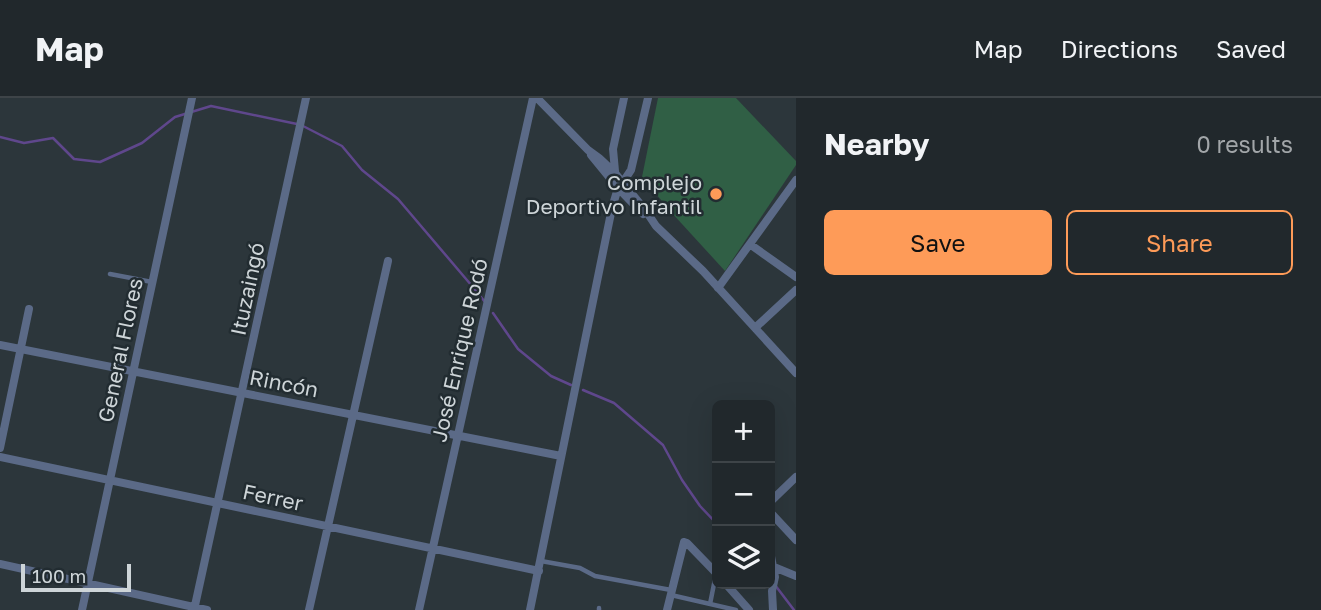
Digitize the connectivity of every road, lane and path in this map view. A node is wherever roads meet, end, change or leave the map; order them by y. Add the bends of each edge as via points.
1 (306, 98) edge
2 (535, 98) edge
3 (624, 98) edge
4 (648, 98) edge
5 (191, 102) edge
6 (613, 176) junction
7 (796, 180) edge
8 (621, 185) junction
9 (751, 245) junction
10 (388, 261) dead end
11 (110, 274) dead end
12 (796, 277) edge
13 (152, 282) junction
14 (718, 288) junction
15 (796, 290) edge
16 (29, 309) dead end
17 (756, 327) junction
18 (0, 345) edge
19 (21, 349) junction
20 (134, 372) junction
21 (796, 373) edge
22 (242, 393) junction
23 (353, 414) junction
24 (458, 435) junction
25 (0, 448) edge
26 (561, 456) junction
27 (0, 457) edge
28 (796, 477) edge
29 (110, 480) junction
30 (775, 497) edge
31 (218, 503) junction
32 (775, 517) edge
33 (328, 526) junction
34 (796, 540) edge
35 (433, 548) junction
36 (541, 561) junction
37 (0, 565) edge
38 (712, 569) edge
39 (539, 571) junction
40 (775, 572) edge
41 (796, 576) edge
42 (88, 584) junction
43 (714, 589) edge
44 (730, 589) edge
45 (772, 589) edge
46 (671, 592) junction
47 (710, 604) junction
48 (195, 609) edge
49 (82, 610) edge
50 (207, 610) edge
51 (309, 610) edge
52 (419, 610) edge
53 (530, 610) edge
54 (667, 610) edge
55 (736, 610) edge
56 (749, 610) edge
57 (773, 610) edge

1 - 22 street, Ituzaingó
2 - 6 street
2 - 24 street, José Enrique Rodó
3 - 6 street via 613,149
4 - 8 street via 631,170
5 - 13 street, General Flores
6 - 8 street
7 - 9 street
8 - 14 street
8 - 26 street via 612,208
9 - 12 street
9 - 14 street
10 - 23 street
11 - 13 lane
13 - 20 street, General Flores
14 - 17 street
15 - 17 street
16 - 19 street
17 - 21 street
18 - 19 street, Rincón
19 - 20 street, Rincón
19 - 25 street
20 - 22 street, Rincón
20 - 29 street, General Flores
22 - 23 street, Rincón
22 - 31 street, Ituzaingó
23 - 24 street, Rincón
23 - 33 street
24 - 26 street, Rincón
24 - 35 street, José Enrique Rodó
26 - 36 street
27 - 29 street, Ferrer
28 - 30 street
29 - 31 street, Ferrer
29 - 42 street, General Flores
31 - 33 street, Ferrer
31 - 48 street, Ituzaingó
32 - 34 street
33 - 35 street, Ferrer
33 - 51 street
35 - 39 street, Ferrer
35 - 52 street, José Enrique Rodó
36 - 39 street
36 - 46 lane
37 - 42 street
38 - 46 street via 684,542
39 - 53 street
40 - 41 street
42 - 48 street
42 - 49 street, General Flores
43 - 47 lane
44 - 56 street
45 - 57 street
46 - 47 lane
46 - 54 street
47 - 55 lane
48 - 50 street

